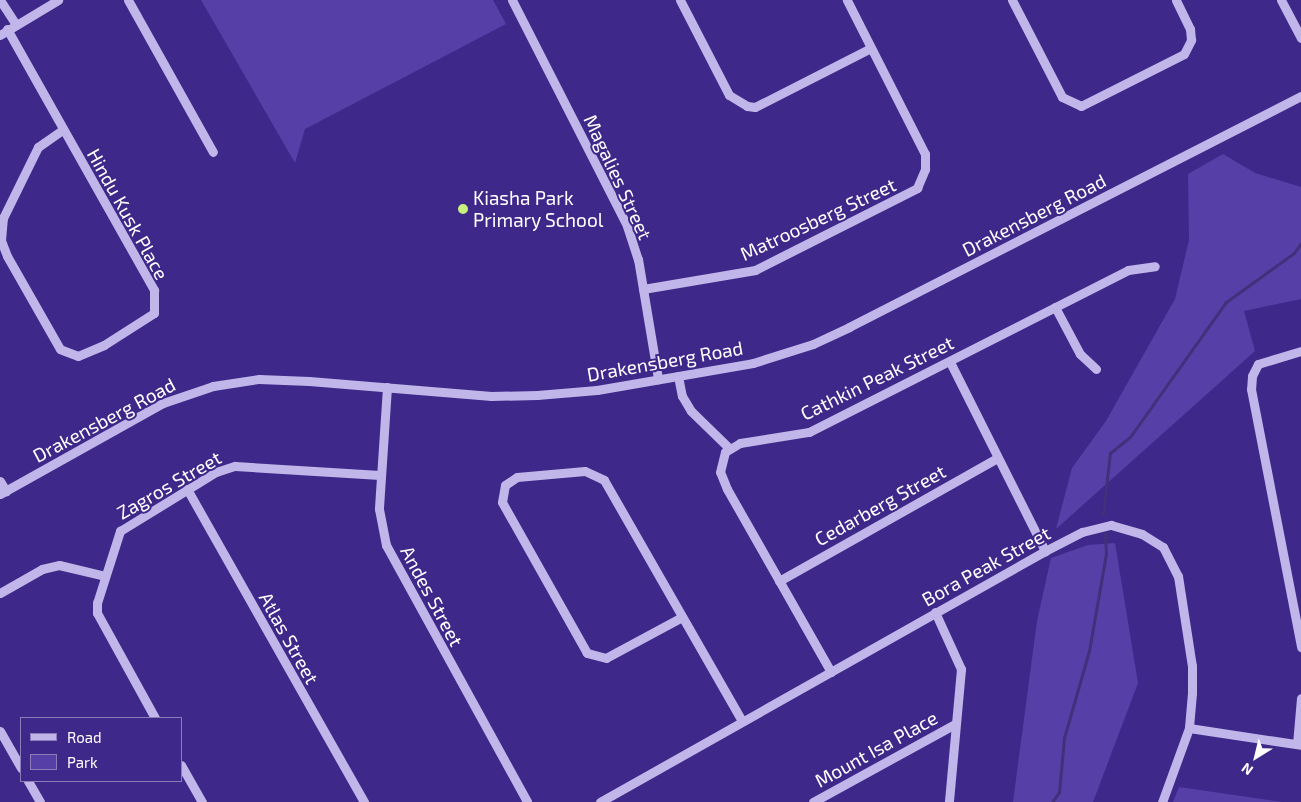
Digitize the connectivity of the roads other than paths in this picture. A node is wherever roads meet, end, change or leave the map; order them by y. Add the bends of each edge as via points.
1 (0, 0) edge
2 (58, 0) edge
3 (128, 0) edge
4 (512, 0) edge
5 (680, 0) edge
6 (846, 0) edge
7 (1012, 0) edge
8 (1176, 0) edge
9 (1281, 0) edge
10 (15, 24) junction
11 (4, 32) edge
12 (1301, 38) edge
13 (871, 48) junction
14 (1301, 96) edge
15 (62, 130) junction
16 (214, 152) dead end
17 (1155, 266) dead end
18 (643, 289) junction
19 (1055, 307) junction
20 (1301, 351) edge
21 (950, 362) junction
22 (1096, 369) dead end
23 (678, 376) junction
24 (658, 380) junction
25 (387, 387) junction
26 (729, 448) junction
27 (997, 458) junction
28 (380, 475) junction
29 (0, 481) edge
30 (187, 489) junction
31 (3, 492) edge
32 (1045, 551) junction
33 (104, 576) junction
34 (780, 581) junction
35 (0, 594) edge
36 (935, 612) junction
37 (682, 617) junction
38 (1301, 647) edge
39 (830, 672) junction
40 (1301, 698) edge
41 (153, 717) edge
42 (742, 721) junction
43 (955, 724) junction
44 (1189, 728) junction
45 (0, 731) edge
46 (1299, 744) edge
47 (20, 766) edge
48 (182, 767) edge
49 (29, 782) edge
50 (40, 802) edge
51 (202, 802) edge
52 (364, 802) edge
53 (527, 802) edge
54 (600, 802) edge
55 (812, 802) edge
56 (949, 802) edge
57 (1162, 802) edge

1 - 10 street
2 - 10 street
3 - 16 street
4 - 18 street, Magalies Street via 627,226 638,259
5 - 13 street via 729,95 747,106 755,106
6 - 13 street, Matroosberg Street
7 - 8 street via 1062,97 1081,106 1184,54 1192,40
9 - 12 street
10 - 11 street
11 - 15 street, Hindu Kusk Place
13 - 18 street, Matroosberg Street via 925,154 925,169 915,190 755,270
14 - 23 street, Drakensberg Road via 831,336 753,363
15 - 15 street, Hindu Kusk Place via 133,251 154,290 156,304 154,313 146,319 104,345 78,356 60,349 0,240 3,218 38,146
17 - 19 street, Cathkin Peak Street via 1128,270
18 - 24 street, Magalies Street
19 - 21 street, Cathkin Peak Street
19 - 22 street via 1080,354
20 - 38 street via 1258,364 1252,376 1251,389
21 - 26 street, Cathkin Peak Street via 809,432 740,443
21 - 27 street
23 - 24 street, Drakensberg Road
23 - 26 street via 682,396 692,411
24 - 25 street, Drakensberg Road via 537,395 491,396
25 - 28 street, Andes Street
25 - 31 street, Drakensberg Road via 259,380 213,386 163,403
26 - 34 street via 723,457 721,476
27 - 32 street
27 - 34 street, Cedarberg Street
28 - 30 street, Zagros Street via 235,466 216,472
28 - 53 street, Andes Street via 380,521 391,557
29 - 31 street
30 - 33 street, Zagros Street via 120,531
30 - 52 street, Atlas Street
32 - 36 street, Bora Peak Street
32 - 44 street, Bora Peak Street via 1082,532 1111,525 1142,534 1163,547 1178,576 1192,666
33 - 35 street via 58,564
33 - 41 street, Zagros Street via 97,603 99,619
34 - 39 street
36 - 39 street, Bora Peak Street
36 - 43 street, Mount Isa Place via 961,669
37 - 37 street via 604,480 585,471 517,477 505,485 502,502 587,652 606,658
37 - 42 street
39 - 42 street, Bora Peak Street
40 - 46 street
42 - 54 street, Bora Peak Street
43 - 55 street, Mount Isa Place
43 - 56 street, Mount Isa Place
44 - 46 street
44 - 57 street, Bora Peak Street
45 - 47 street
48 - 51 street
49 - 50 street

